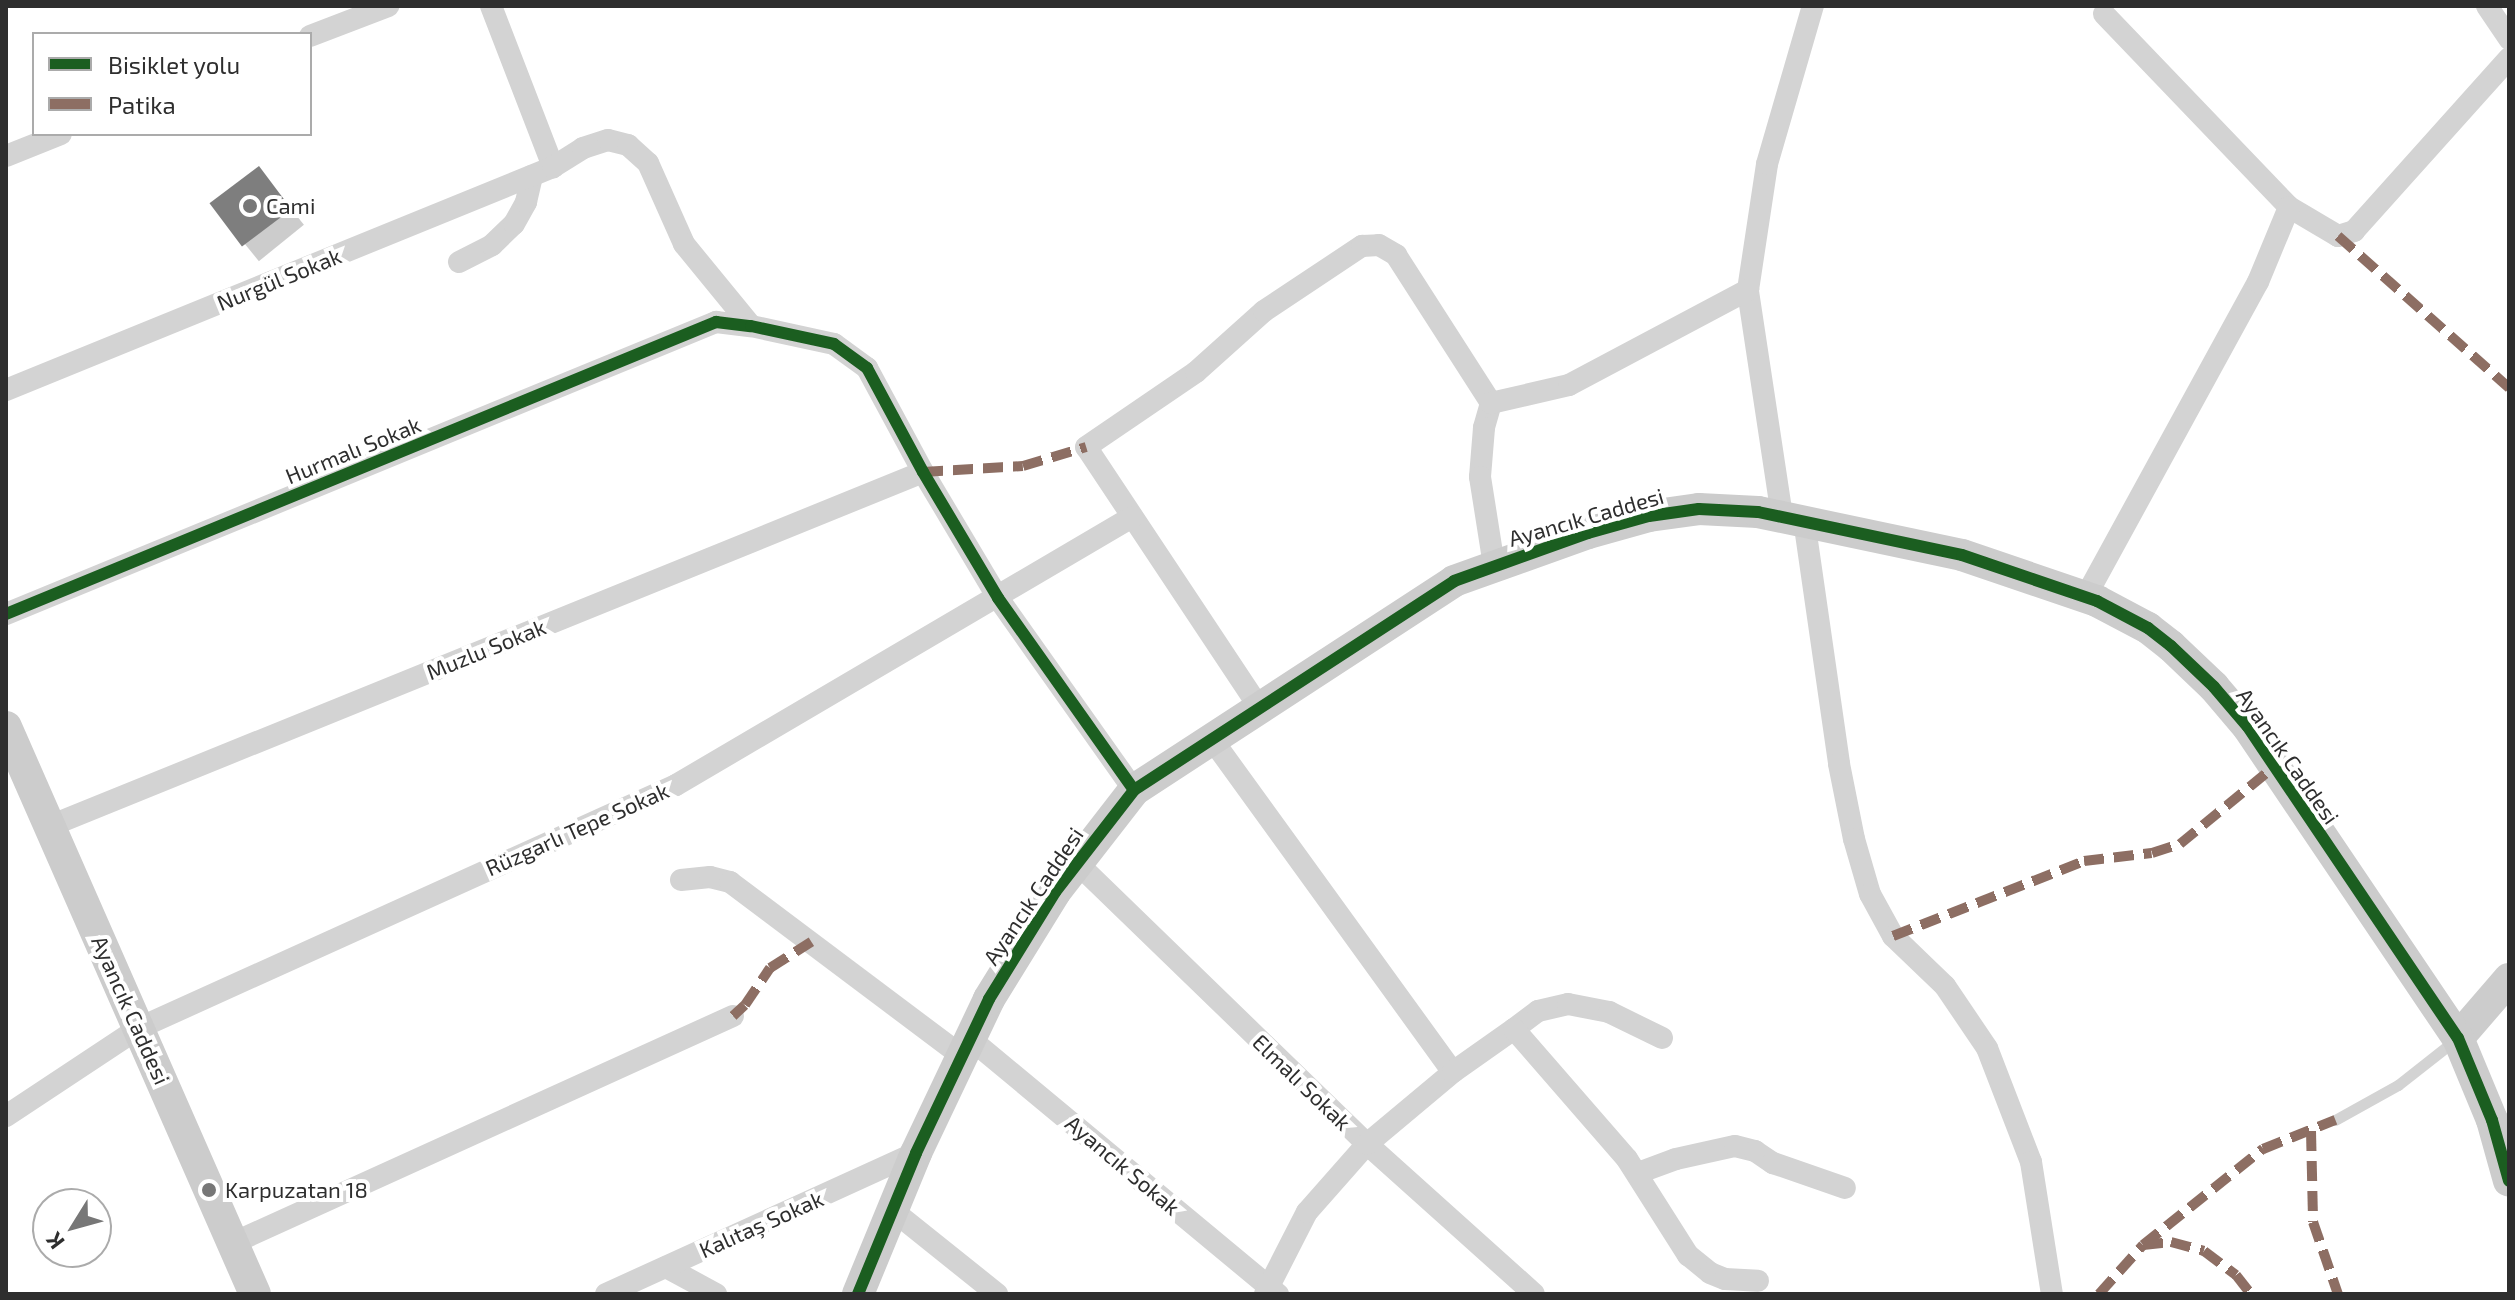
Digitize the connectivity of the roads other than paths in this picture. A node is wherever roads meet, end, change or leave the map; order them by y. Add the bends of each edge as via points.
1 (388, 6) edge
2 (491, 6) edge
3 (1813, 6) edge
4 (2487, 6) edge
5 (2104, 14) dead end
6 (312, 35) edge
7 (2509, 39) edge
8 (2509, 58) edge
9 (56, 136) edge
10 (6, 156) edge
11 (542, 172) junction
12 (2289, 207) junction
13 (459, 262) dead end
14 (1748, 290) junction
15 (751, 326) junction
16 (6, 390) edge
17 (1491, 403) junction
18 (923, 472) junction
19 (1132, 517) junction
20 (1793, 518) junction
21 (1494, 565) junction
22 (2086, 596) junction
23 (998, 598) junction
24 (6, 614) edge
25 (1259, 707) junction
26 (6, 727) edge
27 (1211, 738) junction
28 (1134, 790) junction
29 (50, 826) junction
30 (1077, 863) junction
31 (681, 880) dead end
32 (2509, 979) edge
33 (733, 1016) dead end
34 (139, 1028) junction
35 (1514, 1029) junction
36 (1662, 1038) dead end
37 (2458, 1038) junction
38 (964, 1046) junction
39 (1453, 1072) junction
40 (6, 1116) edge
41 (2335, 1120) dead end
42 (1367, 1144) junction
43 (916, 1153) junction
44 (1638, 1173) junction
45 (2509, 1181) edge
46 (1845, 1188) dead end
47 (891, 1209) junction
48 (233, 1243) junction
49 (666, 1267) junction
50 (1758, 1281) dead end
51 (1271, 1291) edge
52 (255, 1294) edge
53 (606, 1294) edge
54 (716, 1294) edge
55 (858, 1294) edge
56 (997, 1294) edge
57 (1534, 1294) edge
58 (2052, 1294) edge

1 - 6 street
2 - 11 street
3 - 14 street via 1767,164
4 - 7 street
5 - 12 street
8 - 12 street via 2354,231 2333,235
9 - 10 street
11 - 13 street via 514,224 492,245
11 - 15 street, Nurgül Sokak via 608,140 633,148 657,178 684,244
11 - 16 street, Nurgül Sokak
12 - 22 street via 2258,282
14 - 17 street via 1569,385
14 - 20 street
15 - 18 street via 834,344 858,359 875,378
15 - 24 street, Hurmalı Sokak via 716,322
17 - 19 street via 1396,255 1379,245 1362,246 1264,311 1196,372 1086,447
17 - 21 street via 1480,477
18 - 23 street
18 - 29 street, Muzlu Sokak
19 - 23 street, Rüzgarlı Tepe Sokak
19 - 25 street
20 - 21 street, Ayancık Caddesi via 1729,509 1670,512
20 - 22 street, Ayancık Caddesi via 1962,555
20 - 58 street via 1854,839 1870,894 1893,936 1952,994 1987,1048 2031,1162
21 - 25 street, Ayancık Caddesi via 1454,581
22 - 37 street, Ayancık Caddesi via 2148,628 2222,697 2308,813
23 - 28 street
23 - 34 street, Rüzgarlı Tepe Sokak via 676,785
25 - 27 street, Ayancık Caddesi
26 - 29 street, Ayancık Caddesi
27 - 28 street, Ayancık Caddesi
27 - 39 street
28 - 30 street, Ayancık Caddesi
29 - 34 street, Ayancık Caddesi
30 - 38 street, Ayancık Caddesi via 1020,945
30 - 42 street, Elmalı Sokak
31 - 38 street, Ayancık Sokak via 710,877 730,882
32 - 37 street
33 - 48 street
34 - 40 street, Rüzgarlı Tepe Sokak
34 - 48 street, Ayancık Caddesi
35 - 36 street via 1538,1011 1578,1005 1627,1019
35 - 39 street
35 - 44 street
37 - 41 lane via 2398,1085
37 - 45 street, Ayancık Caddesi via 2492,1120
38 - 43 street, Ayancık Caddesi
38 - 51 street, Ayancık Sokak
39 - 42 street
42 - 51 street via 1307,1212
42 - 57 street, Elmalı Sokak
43 - 47 street, Ayancık Caddesi
43 - 49 street, Kalıtaş Sokak
44 - 46 street via 1735,1146
44 - 50 street via 1698,1265 1725,1279
47 - 55 street, Ayancık Caddesi
47 - 56 street
48 - 52 street, Ayancık Caddesi
49 - 53 street, Kalıtaş Sokak
49 - 54 street

